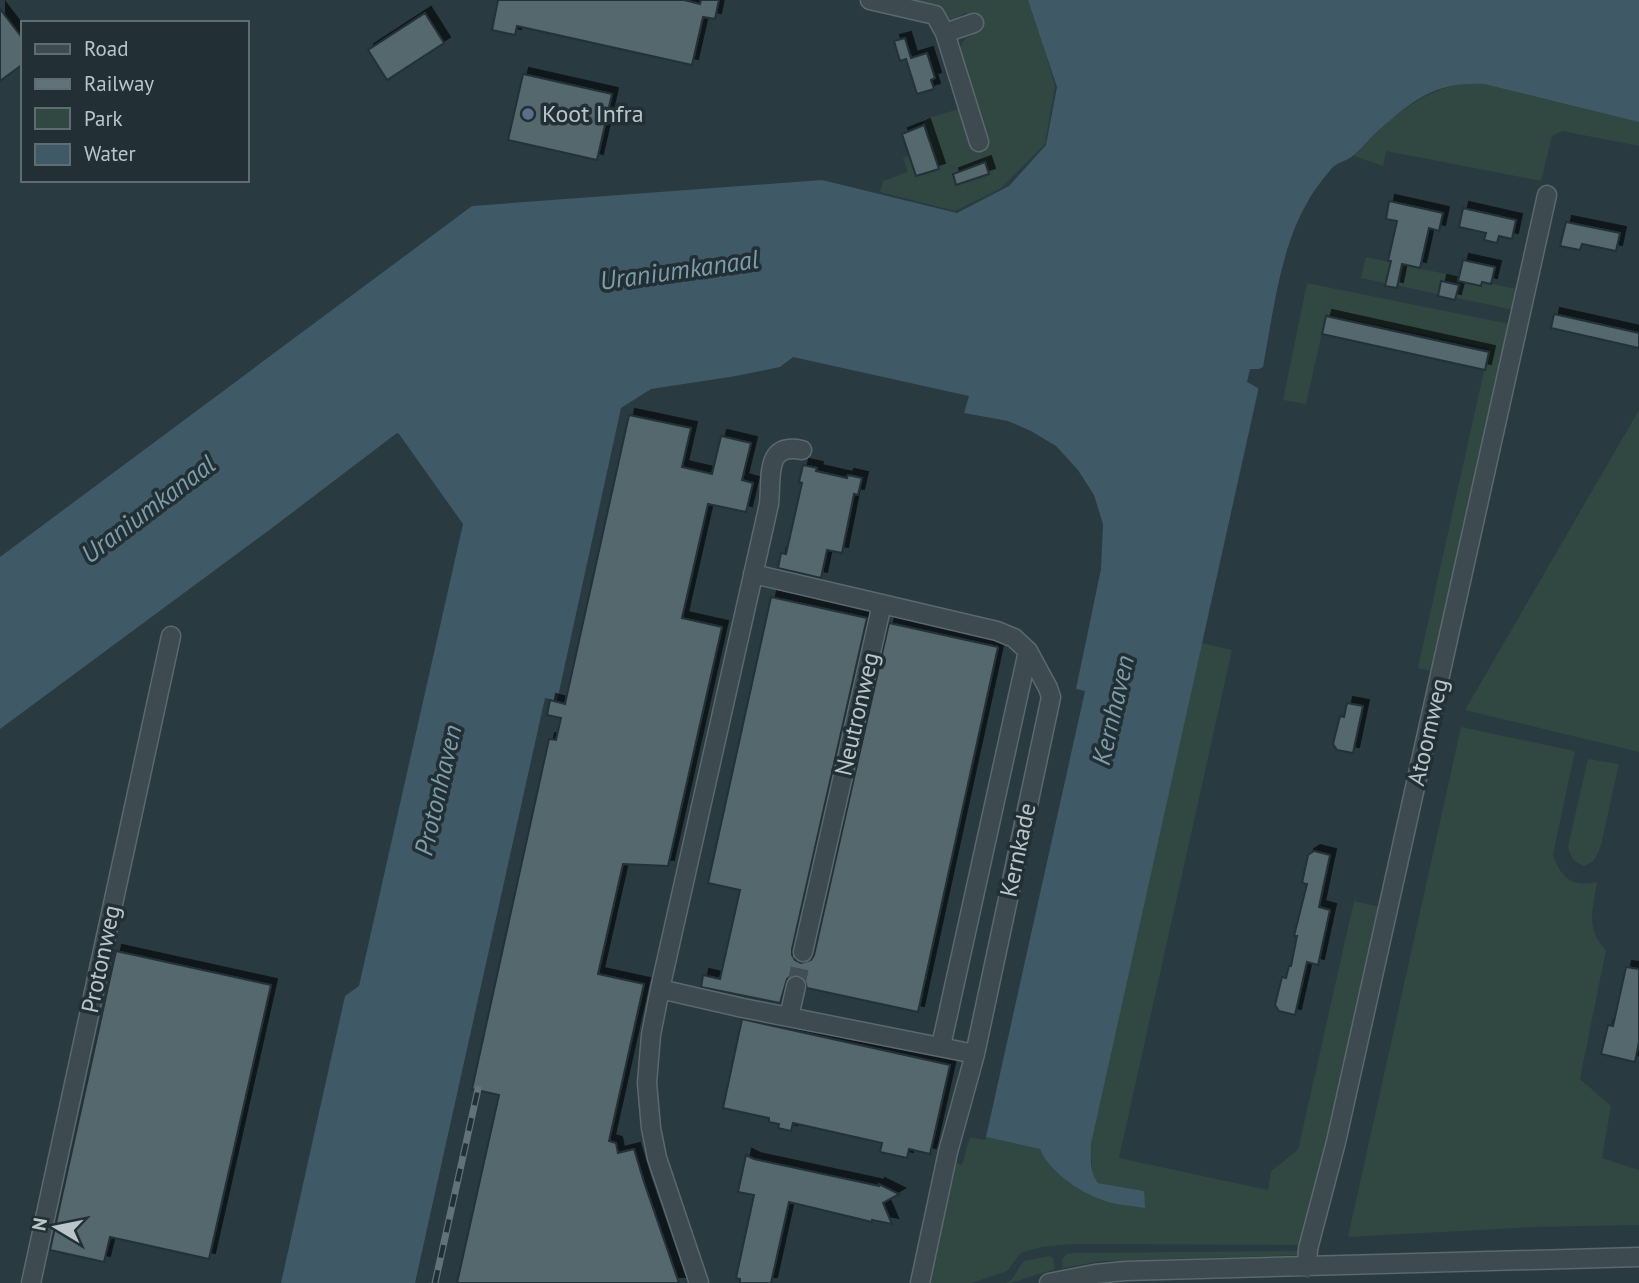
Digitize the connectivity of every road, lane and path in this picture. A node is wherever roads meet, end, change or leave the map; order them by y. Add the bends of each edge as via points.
1 (870, 0) edge
2 (974, 23) dead end
3 (945, 33) junction
4 (979, 142) dead end
5 (1547, 195) dead end
6 (802, 450) dead end
7 (753, 574) junction
8 (882, 604) junction
9 (171, 636) dead end
10 (1028, 651) junction
11 (803, 952) tunnel mouth
12 (796, 986) tunnel mouth
13 (660, 989) junction
14 (789, 1017) junction
15 (940, 1046) junction
16 (975, 1054) junction
17 (1639, 1257) edge
18 (1307, 1267) junction
19 (1061, 1282) edge
20 (31, 1283) edge
21 (699, 1283) edge
22 (920, 1283) edge

1 - 3 street via 935,15
2 - 3 street
3 - 4 street
5 - 18 street, Atoomweg
6 - 7 street via 789,447 773,460 769,504
7 - 8 street
7 - 13 street
8 - 10 street, Kernkade via 997,631
8 - 11 street, Neutronweg
9 - 20 street, Protonweg
10 - 15 street, Kernkade
10 - 16 street, Kernkade via 1051,697
12 - 14 street
13 - 14 street
13 - 21 street via 647,1083 651,1128
14 - 15 street
15 - 16 street
16 - 22 street, Kernkade
17 - 18 street
18 - 19 street via 1125,1271

